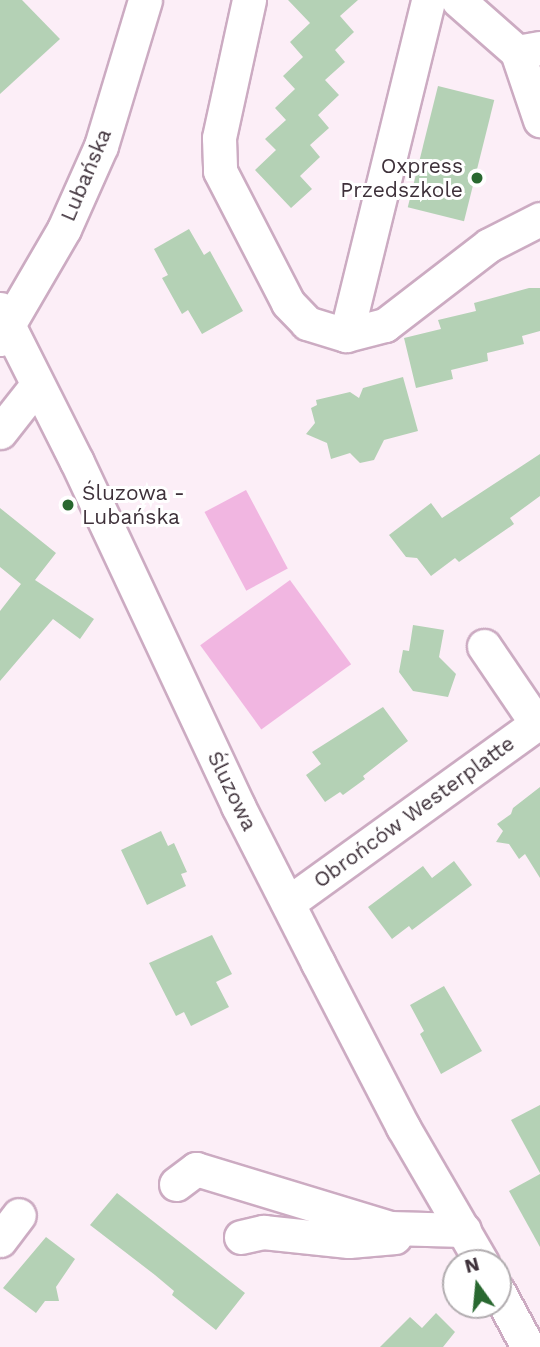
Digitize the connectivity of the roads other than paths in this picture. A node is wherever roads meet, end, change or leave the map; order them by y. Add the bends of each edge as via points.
1 (145, 0) edge
2 (250, 0) edge
3 (428, 0) edge
4 (458, 0) edge
5 (528, 50) edge
6 (540, 120) edge
7 (540, 219) edge
8 (3, 325) edge
9 (346, 335) junction
10 (37, 385) junction
11 (0, 432) edge
12 (484, 646) dead end
13 (538, 723) edge
14 (288, 903) junction
15 (176, 1184) dead end
16 (464, 1230) junction
17 (241, 1237) dead end
18 (474, 1249) edge
19 (512, 1317) edge
20 (528, 1347) edge

1 - 8 street, Lubańska via 101,146 64,229
2 - 9 street via 219,138 220,171 288,303 307,323
3 - 9 street
4 - 5 street
5 - 6 street
7 - 9 street via 489,245 385,325
8 - 10 street, Śluzowa
10 - 11 street
10 - 14 street, Śluzowa
12 - 13 street
13 - 14 street, Obrońców Westerplatte
14 - 16 street, Śluzowa via 403,1127
15 - 16 street via 196,1169 390,1228
16 - 17 street via 349,1241 263,1232
16 - 18 street, Śluzowa
19 - 20 street

